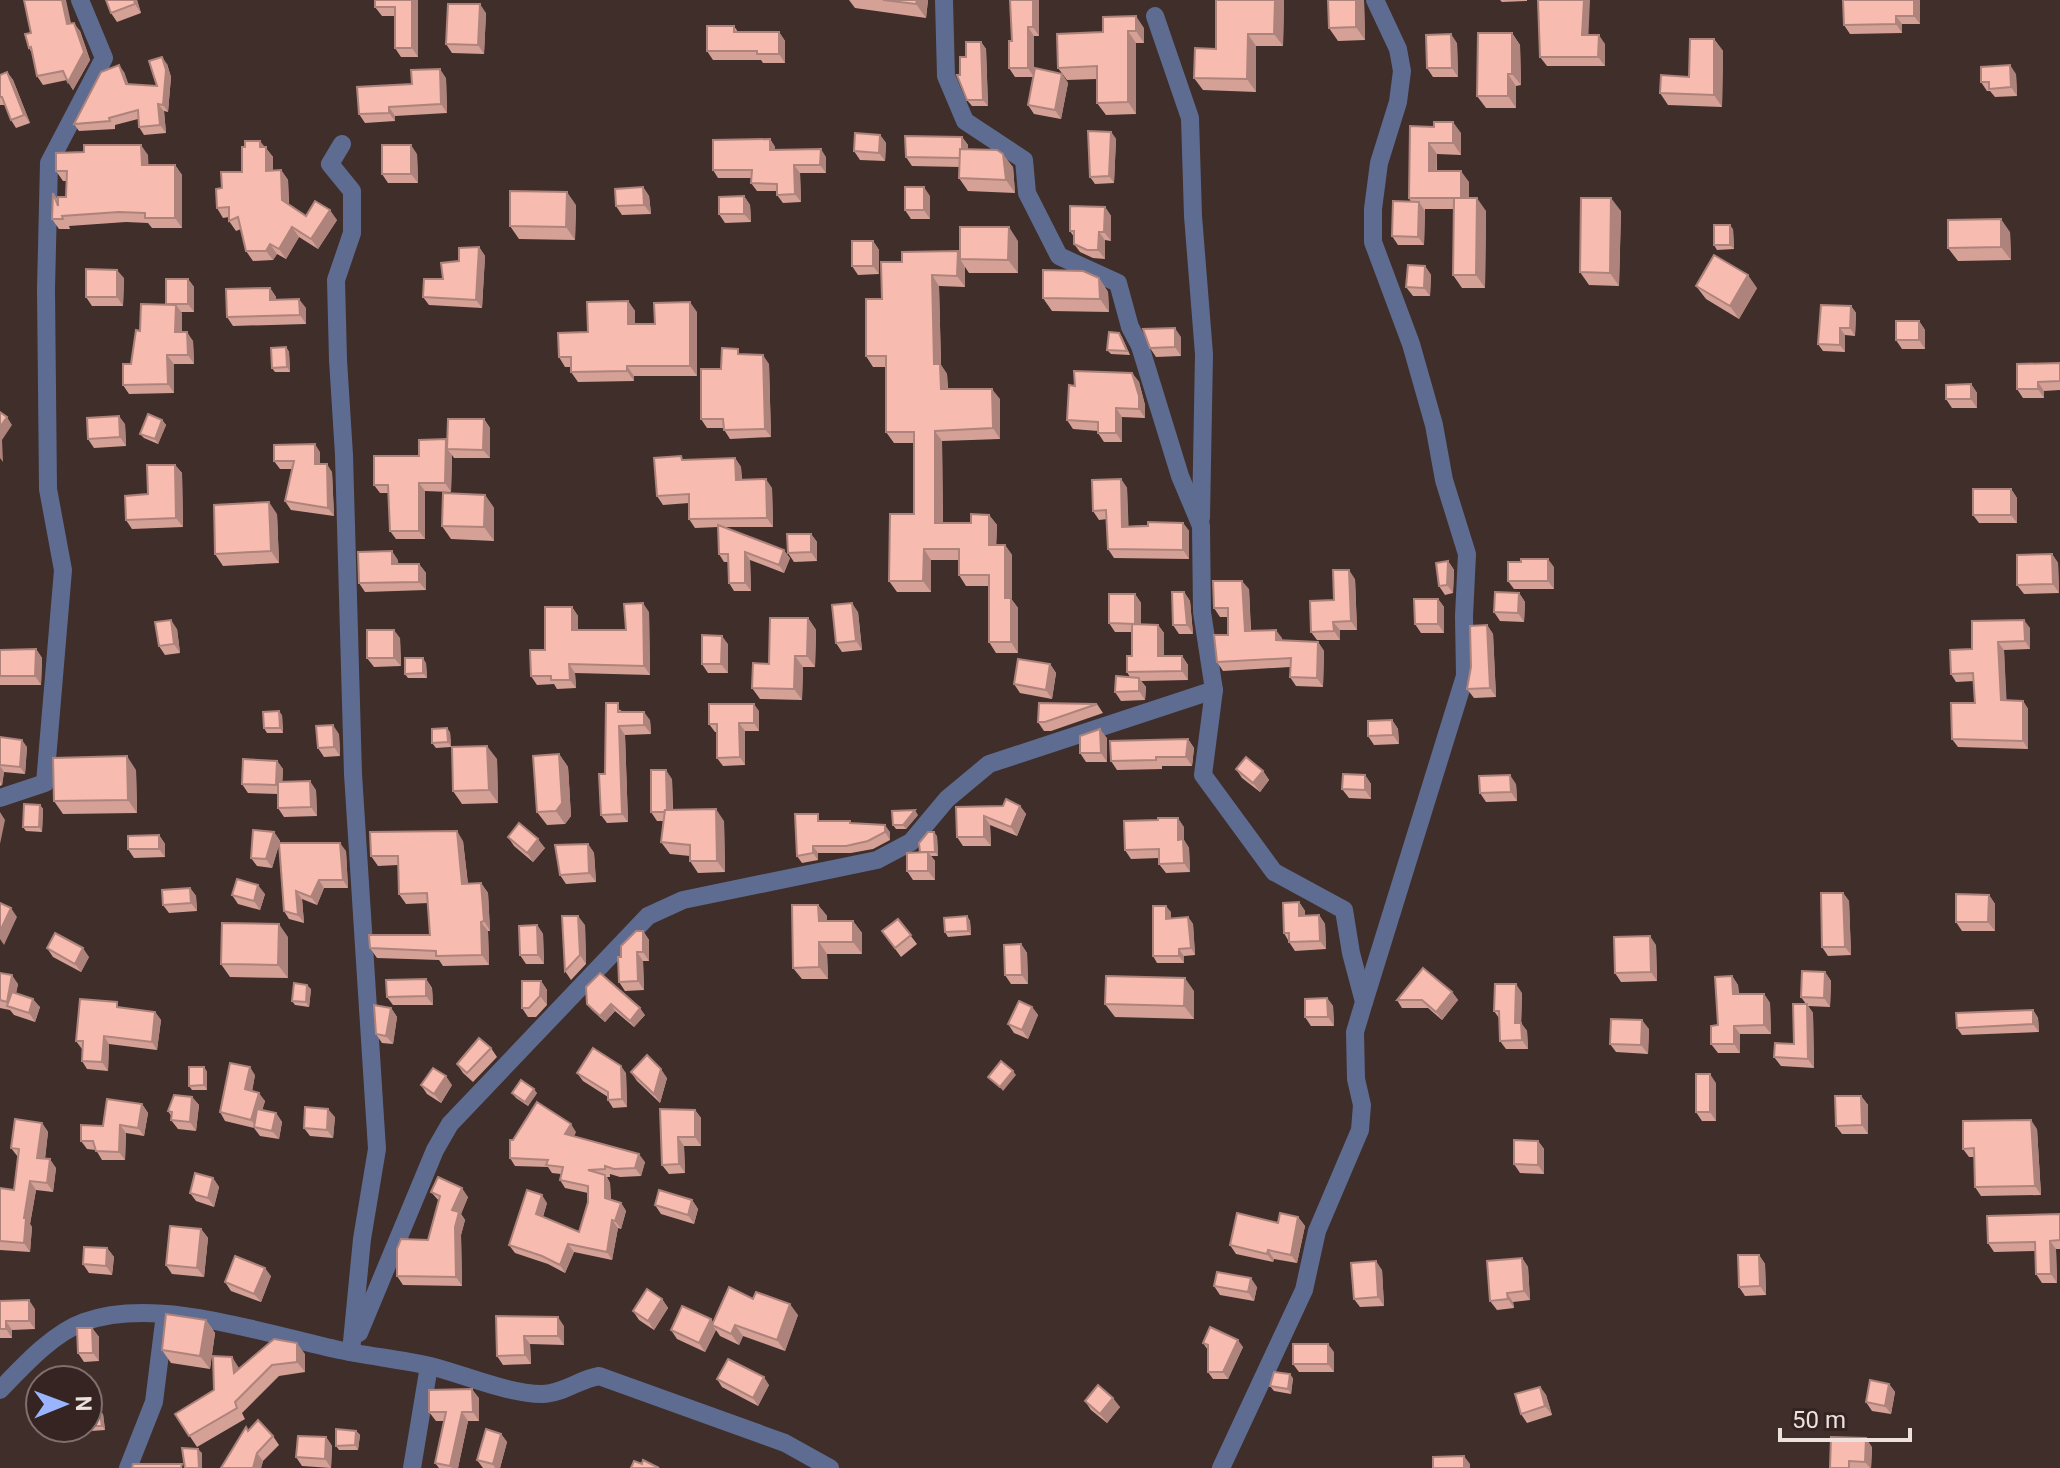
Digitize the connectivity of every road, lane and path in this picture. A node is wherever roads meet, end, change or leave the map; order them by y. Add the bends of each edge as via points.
1 (80, 0) edge
2 (944, 0) edge
3 (1375, 0) edge
4 (1155, 16) dead end
5 (342, 144) dead end
6 (1201, 526) junction
7 (1214, 690) junction
8 (0, 798) edge
9 (1364, 1002) junction
10 (165, 1314) junction
11 (351, 1352) junction
12 (429, 1366) junction
13 (0, 1390) edge
14 (128, 1468) edge
15 (412, 1468) edge
16 (830, 1468) edge
17 (1221, 1468) edge

1 - 8 street via 104,58 49,163 48,489 63,570 45,783
2 - 6 street via 946,76 965,121 1024,160 1027,193 1059,256 1118,283
3 - 9 street via 1398,49 1402,71 1379,163 1373,242 1411,344 1467,554 1465,676
4 - 6 street via 1190,118 1204,354
5 - 11 street via 330,164 352,191 352,233 336,280 338,360 348,676 377,1149
6 - 7 street via 1202,612
7 - 9 street via 1203,775 1274,872 1344,910
7 - 11 street via 989,764 947,799 911,842 877,860 683,900 648,916 450,1124
9 - 17 street via 1355,1032 1360,1130 1317,1231 1304,1290
10 - 11 street
10 - 13 street via 140,1312 83,1322 63,1333
10 - 14 street via 154,1402
11 - 12 street
12 - 15 street
12 - 16 street via 544,1394 599,1376 785,1443

